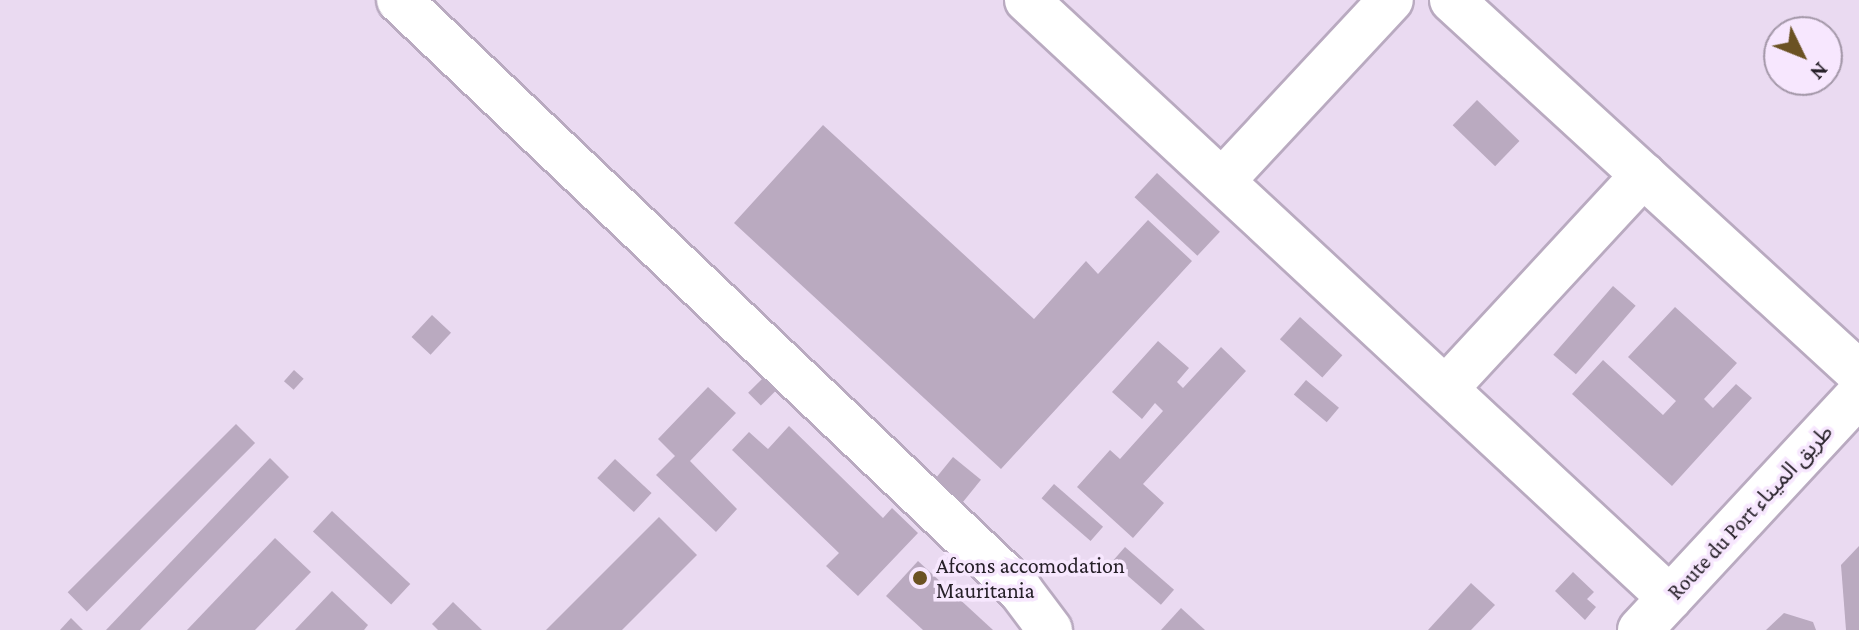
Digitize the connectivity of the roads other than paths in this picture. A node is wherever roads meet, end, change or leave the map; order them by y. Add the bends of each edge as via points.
1 (399, 0) edge
2 (1027, 0) edge
3 (1391, 0) edge
4 (1452, 0) edge
5 (1643, 175) junction
6 (1223, 180) junction
7 (1859, 373) edge
8 (1447, 387) junction
9 (1859, 394) edge
10 (1670, 598) junction
11 (1050, 630) edge
12 (1640, 630) edge

1 - 11 street via 1020,590
2 - 6 street
3 - 6 street
4 - 5 street
5 - 7 street
5 - 8 street
6 - 8 street
8 - 10 street
9 - 10 street, Route du Port طريق الميناء
10 - 12 street, Route du Port طريق الميناء

